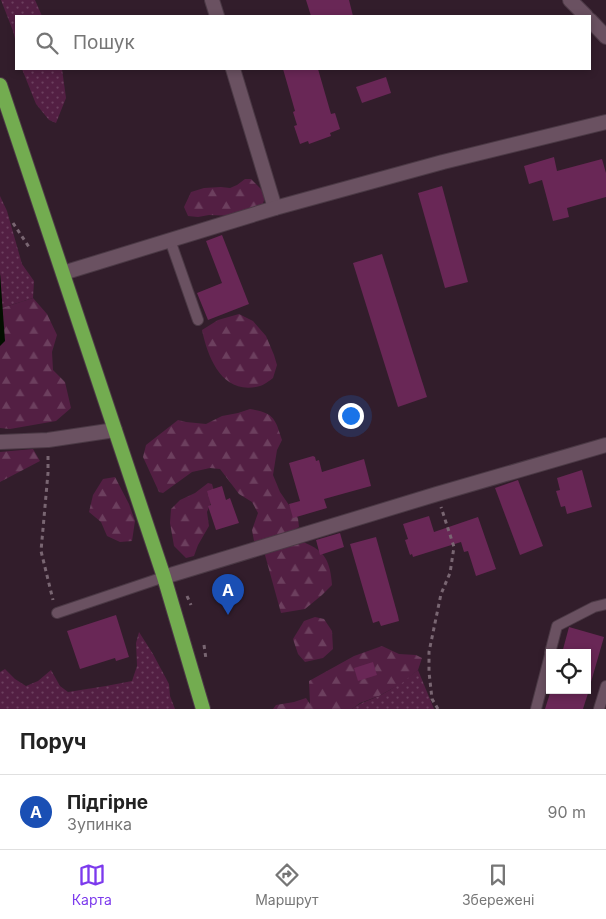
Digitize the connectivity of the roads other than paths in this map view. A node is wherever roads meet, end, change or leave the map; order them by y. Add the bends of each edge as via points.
1 (212, 0) edge
2 (570, 0) edge
3 (217, 15) edge
4 (585, 15) edge
5 (591, 21) edge
6 (606, 37) edge
7 (233, 70) edge
8 (0, 85) edge
9 (606, 122) edge
10 (275, 208) junction
11 (170, 240) junction
12 (63, 273) junction
13 (198, 320) dead end
14 (115, 430) junction
15 (0, 442) edge
16 (606, 445) edge
17 (164, 578) junction
18 (606, 604) edge
19 (57, 613) road end
20 (551, 649) edge
21 (546, 670) edge
22 (606, 686) edge
23 (203, 709) edge
24 (536, 709) edge
25 (599, 709) edge

1 - 3 street
2 - 4 street
5 - 6 street
7 - 10 street
8 - 12 highway
9 - 10 street
10 - 11 street
11 - 12 street
11 - 13 lane
12 - 14 highway
14 - 15 street via 48,440
14 - 17 highway
16 - 17 street
17 - 19 lane
17 - 23 highway
18 - 20 lane via 557,626
21 - 24 lane
22 - 25 lane

